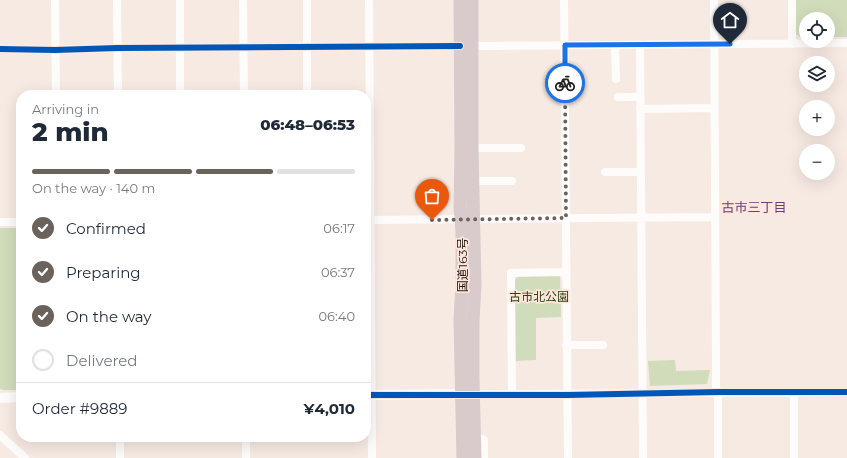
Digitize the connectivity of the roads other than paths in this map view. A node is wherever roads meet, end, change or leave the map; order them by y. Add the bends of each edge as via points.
1 (55, 0) edge
2 (117, 0) edge
3 (180, 0) edge
4 (243, 0) edge
5 (307, 0) edge
6 (369, 0) edge
7 (460, 0) edge
8 (472, 0) edge
9 (564, 0) edge
10 (714, 0) edge
11 (792, 0) edge
12 (847, 43) edge
13 (714, 44) junction
14 (792, 44) junction
15 (565, 45) junction
16 (616, 45) junction
17 (640, 45) junction
18 (466, 46) junction
19 (307, 47) junction
20 (369, 47) junction
21 (118, 48) junction
22 (180, 48) junction
23 (243, 48) junction
24 (0, 49) edge
25 (55, 50) junction
26 (616, 79) dead end
27 (56, 90) edge
28 (118, 90) edge
29 (180, 90) edge
30 (244, 90) edge
31 (307, 90) edge
32 (369, 90) edge
33 (640, 97) junction
34 (618, 98) dead end
35 (714, 108) junction
36 (640, 109) junction
37 (472, 148) junction
38 (522, 148) dead end
39 (605, 172) dead end
40 (641, 172) junction
41 (473, 181) junction
42 (512, 181) dead end
43 (715, 217) junction
44 (566, 218) junction
45 (641, 218) junction
46 (474, 219) junction
47 (371, 220) edge
48 (460, 220) junction
49 (0, 222) edge
50 (16, 222) edge
51 (566, 272) junction
52 (566, 345) junction
53 (603, 345) dead end
54 (718, 392) junction
55 (794, 392) junction
56 (847, 392) edge
57 (643, 393) junction
58 (467, 394) junction
59 (512, 394) junction
60 (371, 395) edge
61 (568, 395) junction
62 (0, 398) edge
63 (16, 398) edge
64 (0, 435) edge
65 (475, 436) junction
66 (371, 437) edge
67 (120, 442) edge
68 (246, 442) edge
69 (25, 458) edge
70 (120, 458) edge
71 (246, 458) edge
72 (372, 458) edge
73 (463, 458) edge
74 (475, 458) edge
75 (484, 458) edge
76 (568, 458) edge
77 (643, 458) edge
78 (718, 458) edge
79 (794, 458) edge

1 - 25 street
2 - 21 street
3 - 22 street
4 - 23 street
5 - 19 street
6 - 20 street
7 - 18 highway, 国道163号
8 - 18 highway, 国道163号
9 - 15 street
10 - 13 street
11 - 14 street
12 - 14 street
13 - 14 street
13 - 17 street
13 - 35 street
15 - 16 street
15 - 18 street
15 - 44 street
16 - 17 street
16 - 26 street
17 - 33 street
18 - 20 street
18 - 37 highway, 国道163号
18 - 48 highway, 国道163号
19 - 20 street
19 - 23 street
19 - 31 street
20 - 32 street
21 - 22 street
21 - 25 street
21 - 28 street
22 - 23 street
22 - 29 street
23 - 30 street
24 - 25 street
25 - 27 street
33 - 34 street
33 - 36 street
35 - 36 street
35 - 43 street
36 - 40 street
37 - 38 street
37 - 41 highway, 国道163号
39 - 40 street
40 - 45 street
41 - 42 street
41 - 46 highway, 国道163号
43 - 45 street
43 - 54 street
44 - 45 street
44 - 46 street
44 - 51 street
45 - 57 street
46 - 48 street
46 - 58 highway, 国道163号 via 475,285
47 - 48 street
48 - 58 highway, 国道163号 via 460,319
49 - 50 street
51 - 52 street
51 - 59 street via 511,273
52 - 53 street
52 - 61 street
54 - 55 street
54 - 57 street
54 - 78 street
55 - 56 street
55 - 79 street
57 - 61 street
57 - 77 street
58 - 59 street
58 - 60 street
58 - 65 highway, 国道163号
58 - 73 highway, 国道163号
59 - 61 street
61 - 76 street
62 - 63 street
64 - 69 street
65 - 74 highway, 国道163号
65 - 75 street via 484,440
66 - 72 street
67 - 70 street
68 - 71 street

